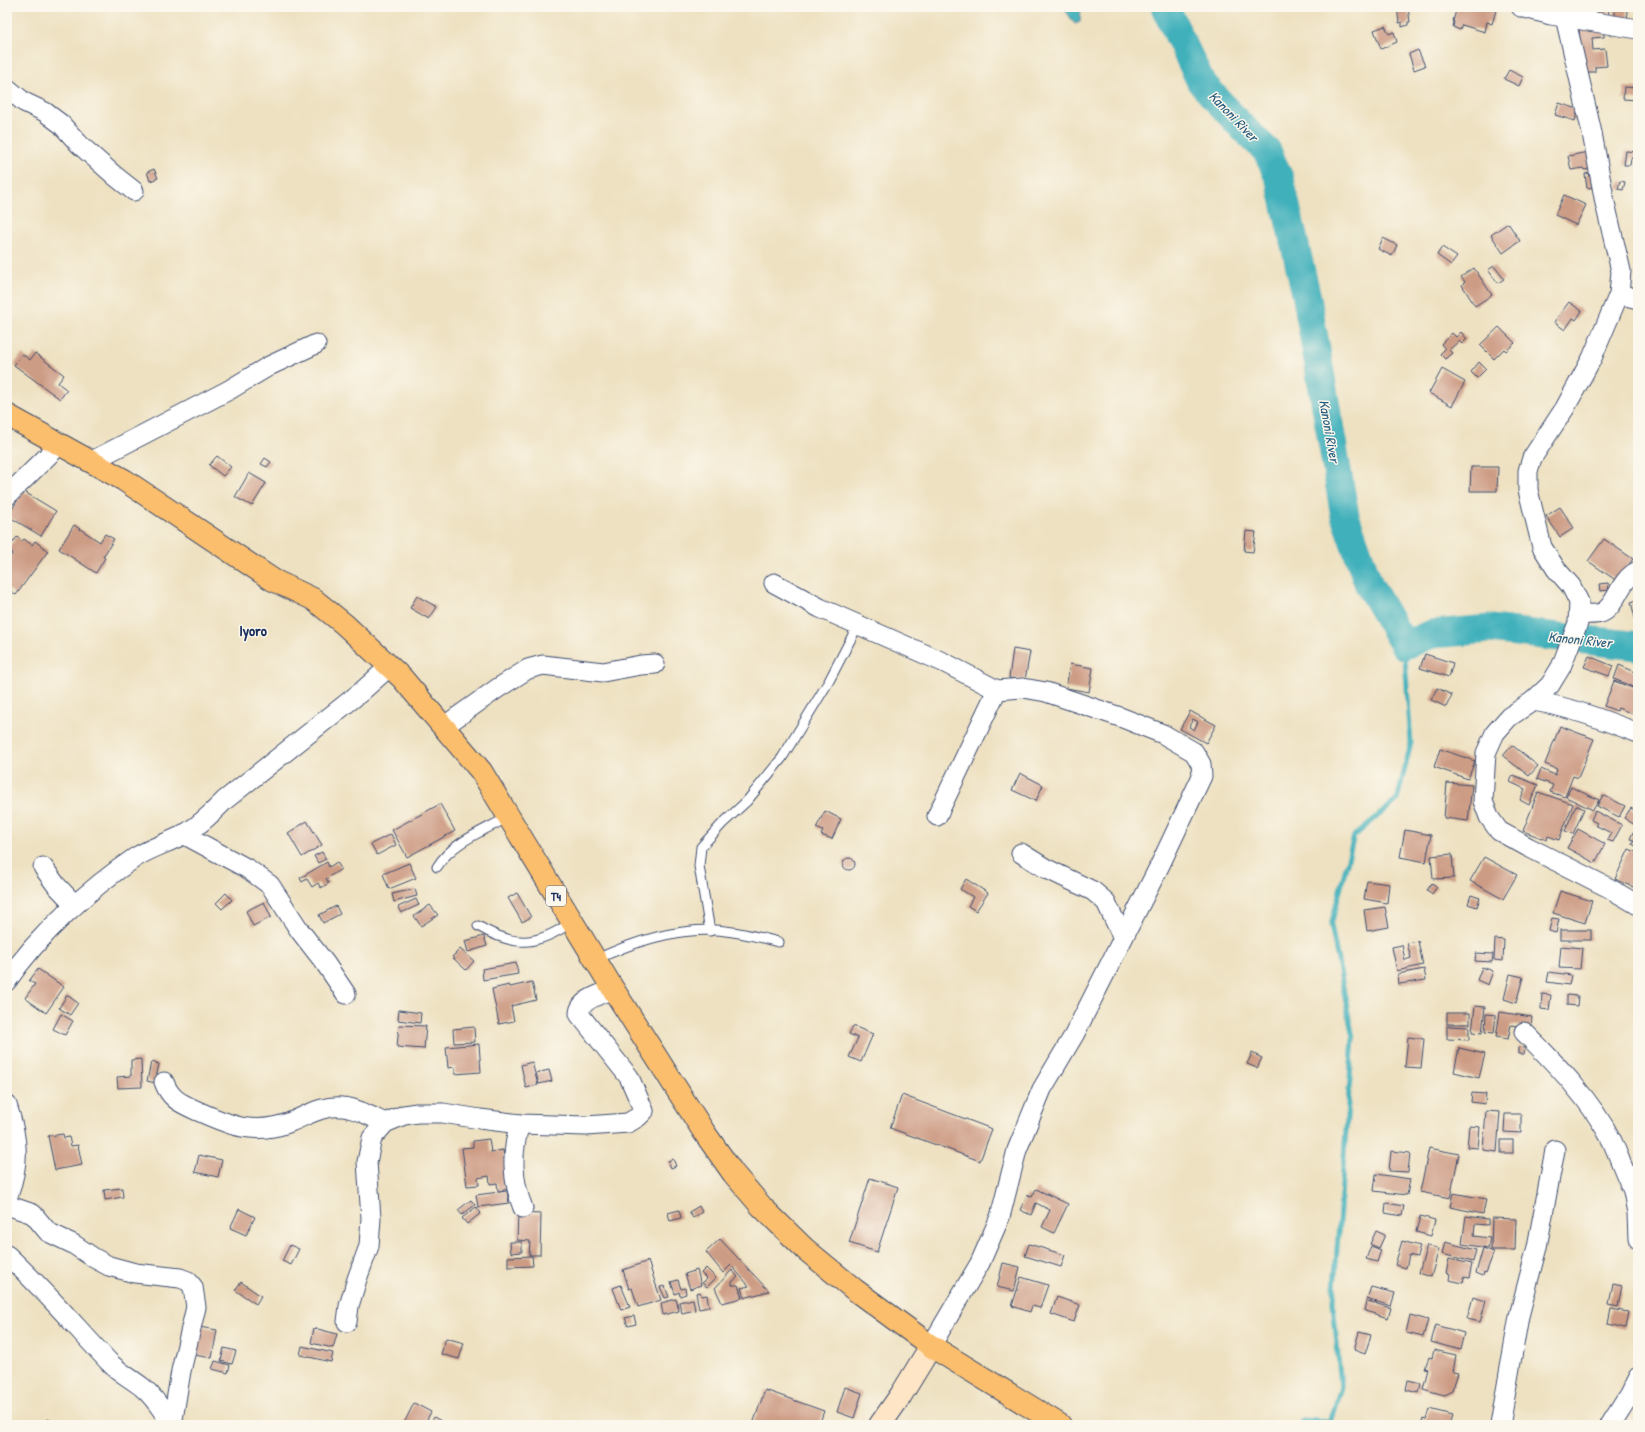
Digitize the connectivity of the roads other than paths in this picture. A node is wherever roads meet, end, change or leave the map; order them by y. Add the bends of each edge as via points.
1 (1521, 7) edge
2 (1565, 17) junction
3 (1638, 29) edge
4 (7, 88) edge
5 (134, 191) dead end
6 (1619, 294) junction
7 (1638, 299) edge
8 (316, 344) dead end
9 (7, 415) edge
10 (59, 445) junction
11 (90, 462) junction
12 (7, 496) edge
13 (1638, 571) edge
14 (774, 583) dead end
15 (1579, 614) junction
16 (858, 625) junction
17 (655, 664) dead end
18 (390, 667) junction
19 (997, 690) junction
20 (1533, 701) junction
21 (443, 727) junction
22 (1638, 733) edge
23 (937, 816) dead end
24 (508, 818) junction
25 (183, 834) junction
26 (1021, 853) dead end
27 (43, 866) dead end
28 (437, 867) dead end
29 (75, 905) junction
30 (1638, 905) edge
31 (572, 922) junction
32 (478, 926) dead end
33 (710, 930) junction
34 (1123, 938) junction
35 (778, 942) dead end
36 (595, 960) junction
37 (7, 981) edge
38 (613, 989) junction
39 (346, 994) dead end
40 (1524, 1032) dead end
41 (164, 1082) dead end
42 (7, 1105) edge
43 (385, 1124) junction
44 (520, 1124) junction
45 (1555, 1150) dead end
46 (1636, 1196) edge
47 (7, 1199) edge
48 (7, 1205) edge
49 (523, 1208) dead end
50 (1638, 1239) edge
51 (7, 1255) edge
52 (347, 1322) dead end
53 (932, 1346) junction
54 (1638, 1377) edge
55 (172, 1425) edge
56 (880, 1425) edge
57 (1060, 1425) edge
58 (1500, 1425) edge
59 (1610, 1425) edge

1 - 2 street
2 - 3 street
2 - 6 street via 1621,271
4 - 5 street via 24,102 45,112 61,124 79,144
6 - 7 street
6 - 15 street via 1592,358 1565,408 1532,458 1528,471 1528,490 1542,547 1571,586 1579,602
8 - 11 street via 269,366 229,390
9 - 10 highway, T4
10 - 11 highway, T4
10 - 12 street
11 - 18 highway, T4 via 124,480 273,580 313,600 344,624
13 - 15 street via 1631,574 1622,584 1610,605 1601,613
14 - 16 street
15 - 20 street via 1561,667 1550,685
16 - 19 street via 945,662
16 - 33 lane via 829,681 782,758 747,801 701,847 699,866
17 - 21 street via 603,672 543,665 528,669
18 - 21 highway, T4
18 - 25 street via 225,800 206,820
19 - 23 street
19 - 34 street via 1023,688 1046,692 1162,734 1194,752 1202,776
20 - 22 street via 1565,707
20 - 30 street via 1509,716 1495,733 1486,753 1484,801 1489,817 1499,831
21 - 24 highway, T4 via 481,771
24 - 28 lane via 458,845 443,857
24 - 31 highway, T4
25 - 29 street via 137,857
25 - 39 street via 270,885
26 - 34 street via 1045,868 1093,891 1106,902
27 - 29 street via 56,885
29 - 37 street via 37,944
31 - 32 lane via 547,937 516,942 495,936
31 - 36 highway, T4
33 - 35 lane via 746,934
33 - 36 lane via 685,932 648,940 618,949
34 - 53 street via 1074,1035 1042,1089 1017,1150 1000,1217 980,1262
36 - 38 highway, T4
38 - 44 street via 582,1005 579,1014 629,1077 644,1111 628,1123 586,1126
38 - 53 highway, T4 via 704,1132 733,1173 762,1207 805,1249 855,1290
40 - 46 street via 1562,1071 1592,1109 1611,1141
41 - 43 street via 168,1093 184,1105 224,1123 249,1129 260,1130 288,1123 313,1111 343,1106
42 - 47 street via 15,1130 17,1155 13,1182
43 - 44 street via 404,1115 443,1113
43 - 52 street via 372,1138 367,1162 371,1218 369,1246 356,1279
44 - 49 street via 513,1159
45 - 58 street via 1537,1247 1519,1316
46 - 50 street
48 - 55 street via 33,1214 48,1232 109,1266 188,1280 193,1287 196,1307
51 - 55 street via 112,1364 155,1400
53 - 56 street
53 - 57 highway, T4
54 - 59 street

